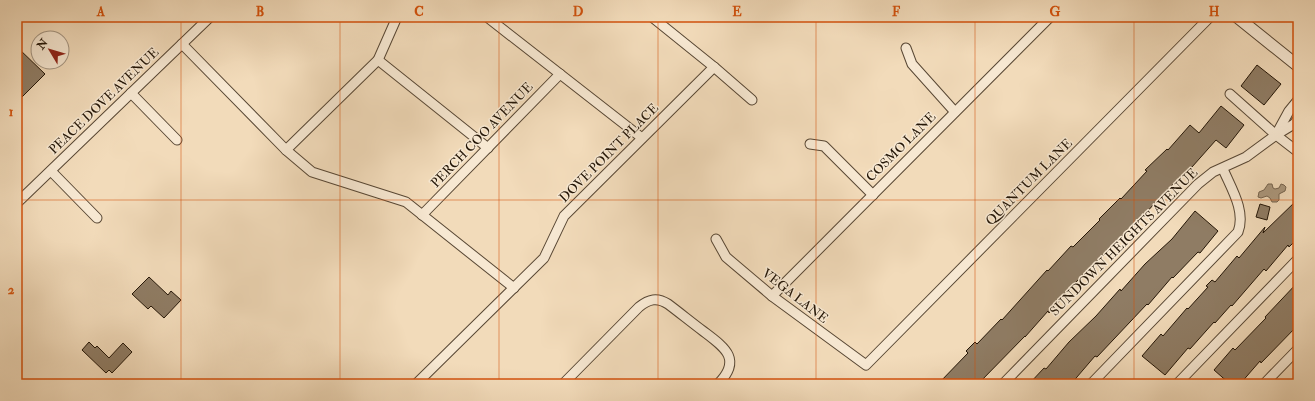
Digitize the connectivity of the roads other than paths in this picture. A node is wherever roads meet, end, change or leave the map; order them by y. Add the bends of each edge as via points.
1 (210, 17) edge
2 (397, 17) edge
3 (487, 17) edge
4 (652, 17) edge
5 (1050, 17) edge
6 (1210, 17) edge
7 (1236, 17) edge
8 (182, 44) junction
9 (906, 48) dead end
10 (378, 60) junction
11 (1298, 66) edge
12 (714, 67) junction
13 (560, 74) junction
14 (131, 93) junction
15 (1230, 94) dead end
16 (752, 100) dead end
17 (1298, 100) edge
18 (956, 112) junction
19 (1298, 119) edge
20 (1276, 135) junction
21 (642, 138) junction
22 (177, 140) dead end
23 (810, 144) dead end
24 (488, 148) junction
25 (286, 150) junction
26 (1298, 152) edge
27 (1223, 168) junction
28 (51, 171) junction
29 (873, 195) junction
30 (17, 203) edge
31 (422, 215) junction
32 (97, 218) dead end
33 (716, 239) dead end
34 (1298, 259) edge
35 (514, 288) junction
36 (772, 296) junction
37 (1298, 349) edge
38 (866, 365) joint
39 (416, 384) edge
40 (563, 384) edge
41 (718, 384) edge
42 (1003, 384) edge
43 (1091, 384) edge
44 (1176, 384) edge
45 (1264, 384) edge

1 - 8 street, PEACE DOVE AVENUE
2 - 10 street
3 - 13 street
4 - 12 street
5 - 18 street, COSMO LANE
6 - 38 street, QUANTUM LANE
7 - 11 street
8 - 14 street, PEACE DOVE AVENUE
8 - 25 street
9 - 18 street via 912,64
10 - 24 street
10 - 25 street
12 - 16 street
12 - 21 street, DOVE POINT PLACE
13 - 21 street
13 - 24 street, PERCH COO AVENUE
14 - 22 street
14 - 28 street, PEACE DOVE AVENUE
15 - 20 street
17 - 20 street, SUNDOWN HEIGHTS AVENUE
18 - 29 street, COSMO LANE
19 - 20 street, SUNDOWN HEIGHTS AVENUE
20 - 26 street
20 - 27 street, SUNDOWN HEIGHTS AVENUE via 1246,157
21 - 35 street, DOVE POINT PLACE via 564,216 544,258
23 - 29 street via 824,146
24 - 31 street, PERCH COO AVENUE
25 - 31 street via 312,172 406,202
27 - 42 street, SUNDOWN HEIGHTS AVENUE via 1213,172 1198,184
27 - 43 street via 1240,211 1238,232
28 - 30 street, PEACE DOVE AVENUE
28 - 32 street
29 - 36 street, COSMO LANE
31 - 35 street
33 - 36 street, VEGA LANE via 726,257
34 - 44 street
35 - 39 street, DOVE POINT PLACE
36 - 38 street, VEGA LANE
37 - 45 street
40 - 41 street via 639,307 651,299 662,300 668,304 726,350 730,362 727,374

